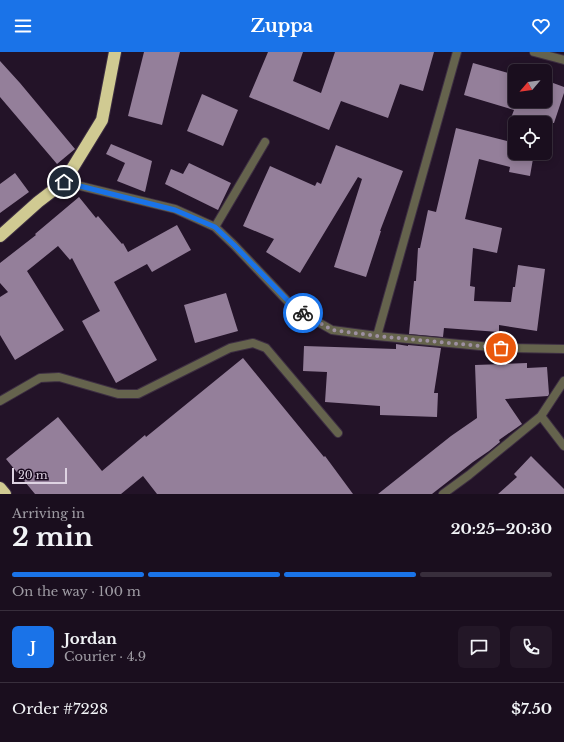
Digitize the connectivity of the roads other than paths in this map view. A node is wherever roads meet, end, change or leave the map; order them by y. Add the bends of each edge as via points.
1 (116, 52) edge
2 (457, 52) edge
3 (534, 52) edge
4 (564, 60) edge
5 (265, 142) dead end
6 (64, 182) junction
7 (215, 227) junction
8 (0, 236) edge
9 (377, 336) junction
10 (564, 349) edge
11 (564, 381) edge
12 (0, 401) edge
13 (541, 416) junction
14 (338, 433) dead end
15 (564, 446) edge
16 (0, 488) edge
17 (5, 494) edge
18 (443, 494) edge

1 - 6 highway via 102,120
2 - 9 street
3 - 4 street
5 - 7 street
6 - 7 street via 175,210
6 - 8 highway
7 - 9 street via 295,308 332,330
9 - 10 street via 501,348
11 - 13 street
12 - 14 street via 40,378 59,377 118,394 138,394 230,348 253,343 266,348
13 - 15 street
13 - 18 street
16 - 17 highway

